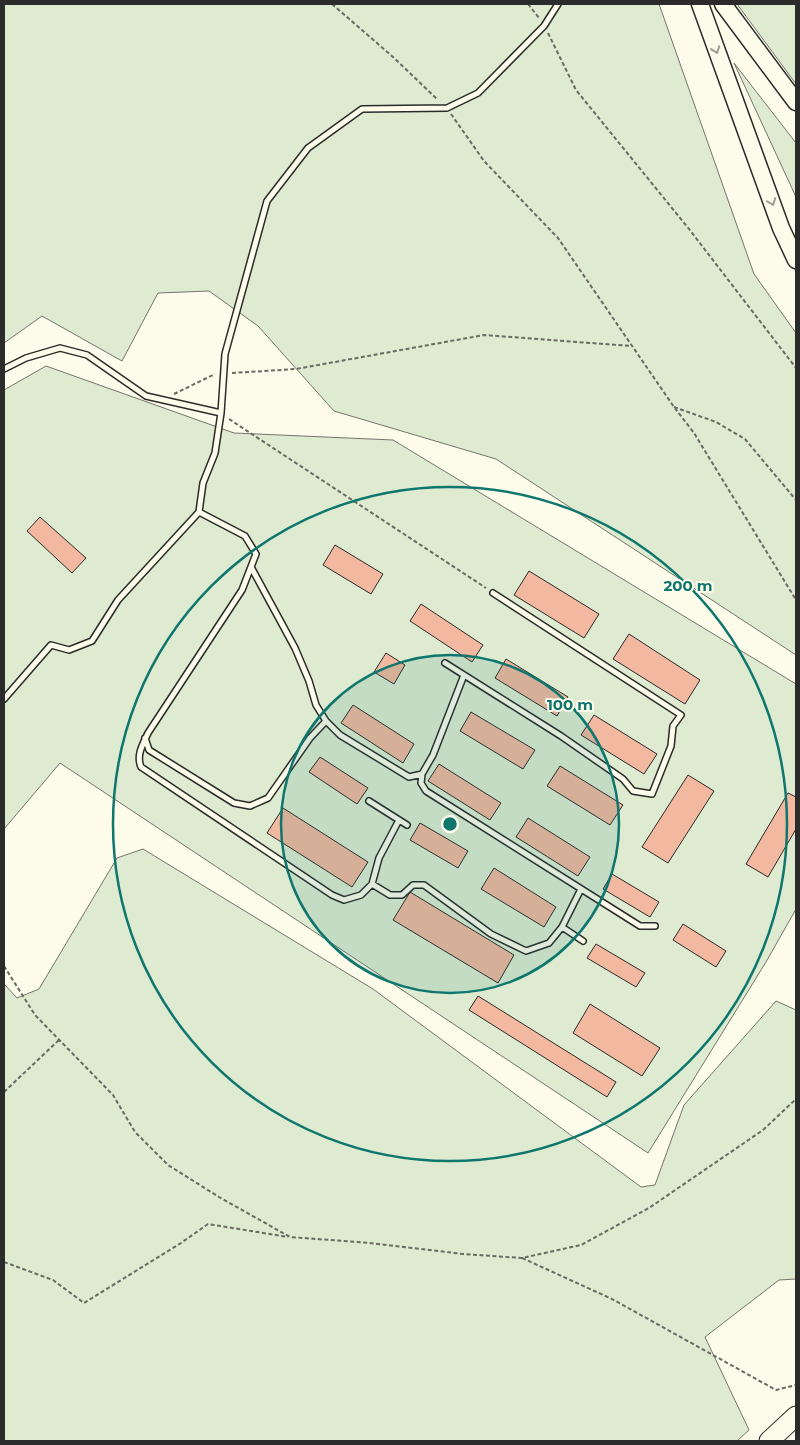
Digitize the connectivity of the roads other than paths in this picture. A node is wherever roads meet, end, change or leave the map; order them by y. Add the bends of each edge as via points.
1 (558, 4) edge
2 (700, 4) edge
3 (723, 4) edge
4 (796, 102) edge
5 (796, 260) edge
6 (4, 368) edge
7 (221, 413) junction
8 (199, 512) junction
9 (251, 566) junction
10 (493, 593) dead end
11 (445, 663) dead end
12 (464, 675) junction
13 (4, 699) edge
14 (326, 721) junction
15 (145, 738) junction
16 (422, 774) junction
17 (369, 800) dead end
18 (399, 820) junction
19 (407, 825) dead end
20 (372, 884) junction
21 (581, 888) junction
22 (654, 926) dead end
23 (562, 927) junction
24 (582, 941) dead end
25 (796, 1416) edge
26 (769, 1441) edge

1 - 7 lane via 544,26 478,93 447,108 362,109 308,148 267,201 225,354
2 -> 5 main road via 774,209
3 - 4 main road
6 - 7 lane via 60,348 86,356 146,396
7 - 8 lane via 215,453 203,483
8 - 9 lane via 245,536 256,554
8 - 13 lane via 118,600 92,641 69,650 51,645
9 - 14 lane via 295,648 316,705
9 - 15 lane via 242,590
10 - 12 lane via 681,715 673,726 670,746 652,794 634,791 623,778
11 - 12 lane
12 - 16 lane via 433,755
14 - 15 lane via 310,738 268,798 250,806 234,803 149,750
14 - 16 lane via 340,735 409,777
15 - 20 lane via 138,760 141,766 332,894 344,900 361,895
16 - 21 lane via 421,783 426,790
17 - 18 lane
18 - 19 lane
18 - 20 lane via 378,858
20 - 23 lane via 390,895 402,895 413,885 424,885 492,934 526,951 549,943
21 - 22 lane via 640,926
21 - 23 lane
23 - 24 lane
25 - 26 highway

